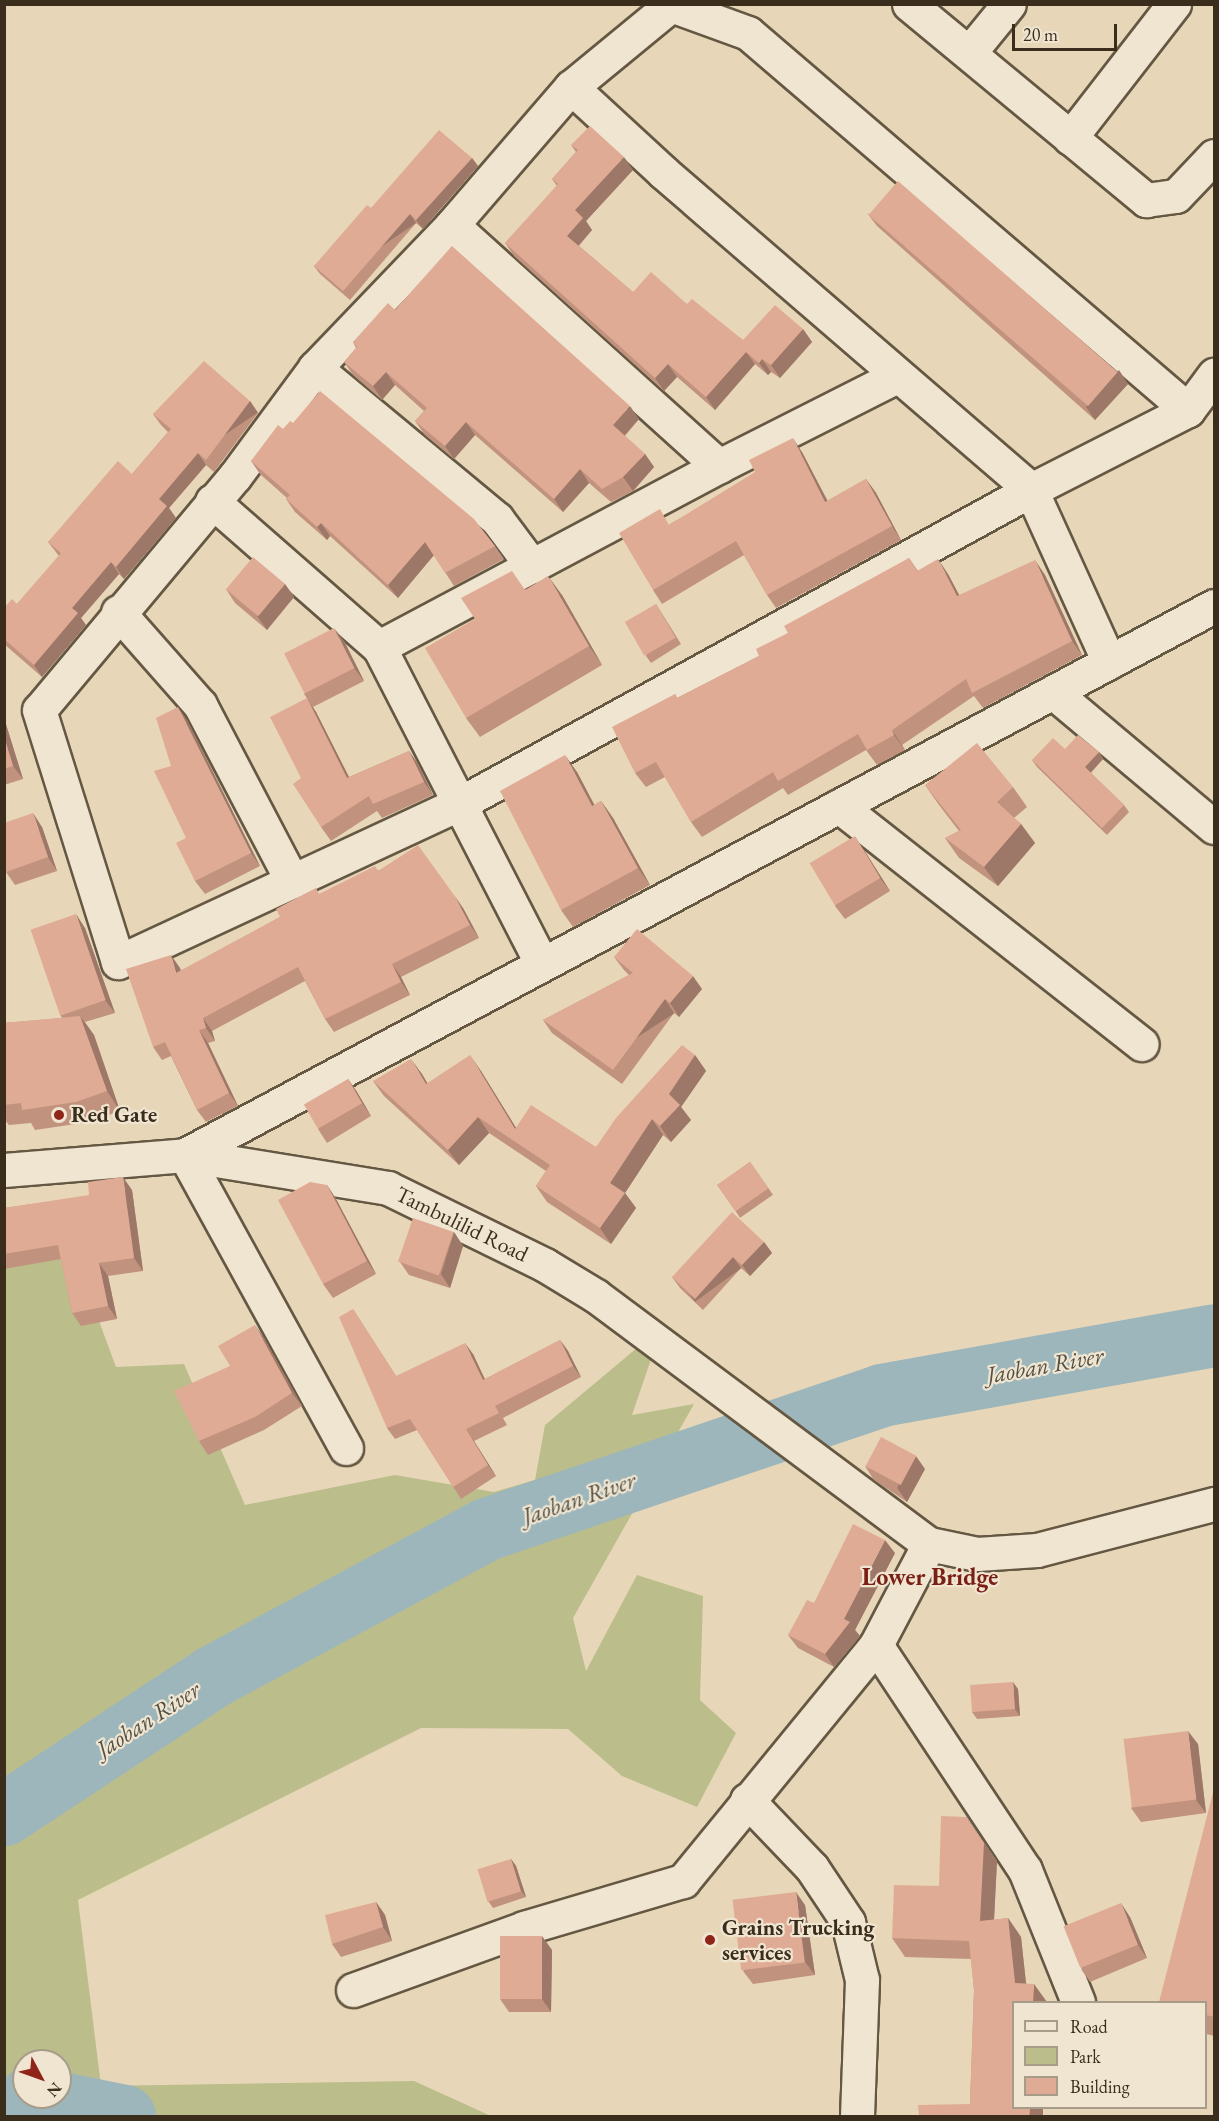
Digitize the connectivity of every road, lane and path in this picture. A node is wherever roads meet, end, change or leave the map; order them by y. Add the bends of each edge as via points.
1 (909, 4) edge
2 (1009, 4) edge
3 (1174, 4) edge
4 (969, 53) junction
5 (571, 87) junction
6 (1070, 138) junction
7 (1215, 156) edge
8 (452, 225) junction
9 (315, 368) junction
10 (1215, 375) edge
11 (897, 376) junction
12 (1188, 410) junction
13 (719, 466) junction
14 (1031, 490) junction
15 (212, 501) junction
16 (532, 566) junction
17 (1215, 606) edge
18 (118, 612) junction
19 (379, 647) junction
20 (1109, 662) junction
21 (1053, 692) junction
22 (457, 805) junction
23 (839, 806) junction
24 (1215, 827) edge
25 (292, 881) junction
26 (542, 964) junction
27 (1141, 1044) dead end
28 (184, 1155) junction
29 (4, 1170) edge
30 (346, 1448) dead end
31 (1215, 1504) edge
32 (930, 1544) junction
33 (876, 1645) junction
34 (747, 1800) junction
35 (352, 1990) dead end
36 (1078, 2001) edge
37 (857, 2116) edge

1 - 4 street
2 - 4 street
3 - 6 street
4 - 6 street
5 - 8 street
5 - 11 street
5 - 12 street via 671,5 748,33
6 - 7 street via 1146,200 1176,196
8 - 9 street
8 - 13 street
9 - 15 street
9 - 16 street via 497,519
10 - 12 street
11 - 13 street
11 - 14 street
12 - 14 street
13 - 16 street
14 - 20 street
14 - 22 street
15 - 18 street
15 - 19 street
16 - 19 street
17 - 20 street
18 - 25 street via 200,705
18 - 25 street via 39,710 118,962
19 - 22 street
20 - 21 street
21 - 23 street
21 - 24 street
22 - 25 street
22 - 26 street
23 - 26 street
23 - 27 street
26 - 28 street
28 - 29 street, Tambulilid Road
28 - 30 street
28 - 32 street, Tambulilid Road via 388,1188 545,1264 596,1296
31 - 32 street via 1037,1550 977,1554
32 - 33 street
33 - 34 street
33 - 36 street via 1025,1870
34 - 35 street via 683,1881 524,1928
34 - 37 street via 812,1868 848,1922 862,1980

